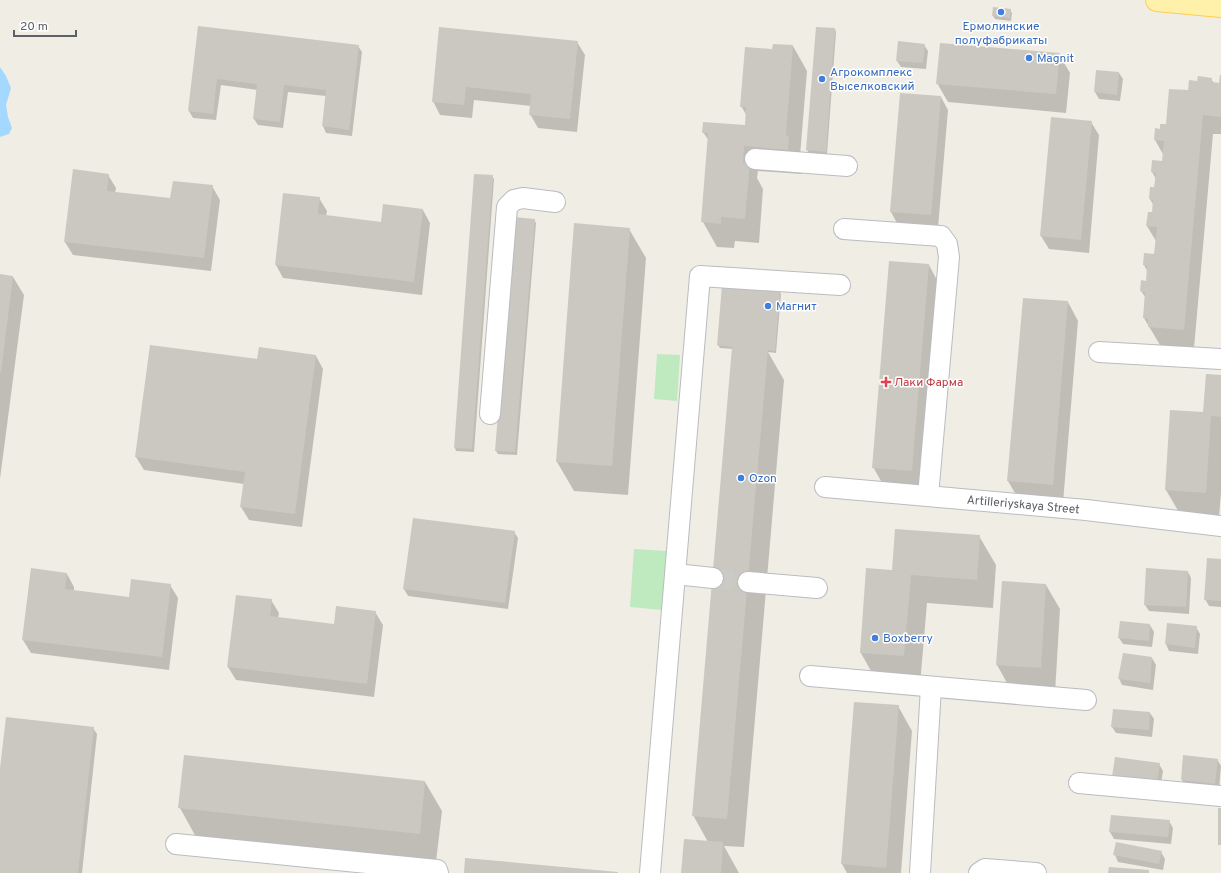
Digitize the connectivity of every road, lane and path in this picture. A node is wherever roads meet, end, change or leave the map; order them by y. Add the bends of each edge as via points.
1 (1157, 0) edge
2 (1221, 6) edge
3 (755, 159) dead end
4 (847, 166) dead end
5 (555, 202) dead end
6 (844, 229) dead end
7 (840, 285) dead end
8 (1099, 352) dead end
9 (1221, 359) edge
10 (490, 414) dead end
11 (825, 487) dead end
12 (928, 496) junction
13 (1221, 526) edge
14 (675, 574) junction
15 (712, 578) tunnel mouth
16 (748, 582) tunnel mouth
17 (817, 588) dead end
18 (810, 676) dead end
19 (932, 687) junction
20 (1086, 700) dead end
21 (1079, 783) dead end
22 (1221, 796) edge
23 (176, 844) dead end
24 (438, 873) edge
25 (650, 873) edge
26 (920, 873) edge
27 (979, 873) edge
28 (1036, 873) edge

1 - 2 main road
3 - 4 street
5 - 10 street via 524,198 514,200 507,207
6 - 12 street via 941,236 947,244 949,257
7 - 14 street via 700,276
8 - 9 street
11 - 12 street, Artilleriyskaya Street
12 - 13 street, Artilleriyskaya Street
14 - 15 street
14 - 25 street
16 - 17 street
18 - 19 street
19 - 20 street
19 - 26 street
21 - 22 street
23 - 24 street via 437,870
27 - 28 street via 985,869

